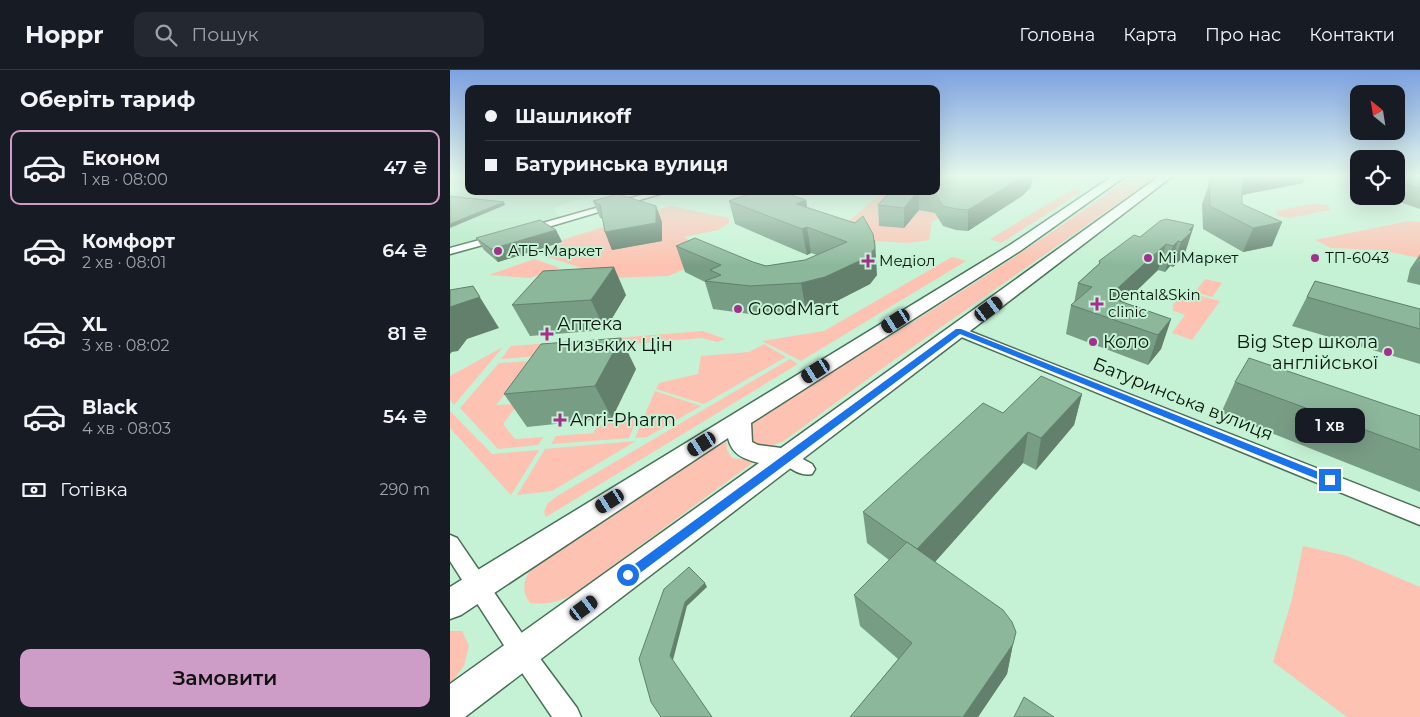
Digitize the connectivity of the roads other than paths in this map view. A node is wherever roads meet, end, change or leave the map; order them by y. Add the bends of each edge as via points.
1 (615, 205) edge
2 (1079, 205) edge
3 (1129, 205) edge
4 (450, 251) edge
5 (959, 331) junction
6 (740, 419) junction
7 (797, 463) junction
8 (1420, 517) edge
9 (450, 544) edge
10 (478, 586) junction
11 (450, 604) edge
12 (522, 653) junction
13 (450, 706) edge
14 (568, 717) edge

1 - 4 street
2 - 6 main road
3 - 5 main road
5 - 7 main road
5 - 8 street, Батуринська вулиця
6 - 7 main road via 738,440 742,447 750,452
6 - 10 main road
7 - 12 main road
9 - 10 street
10 - 11 main road
10 - 12 street
12 - 13 main road
12 - 14 street

